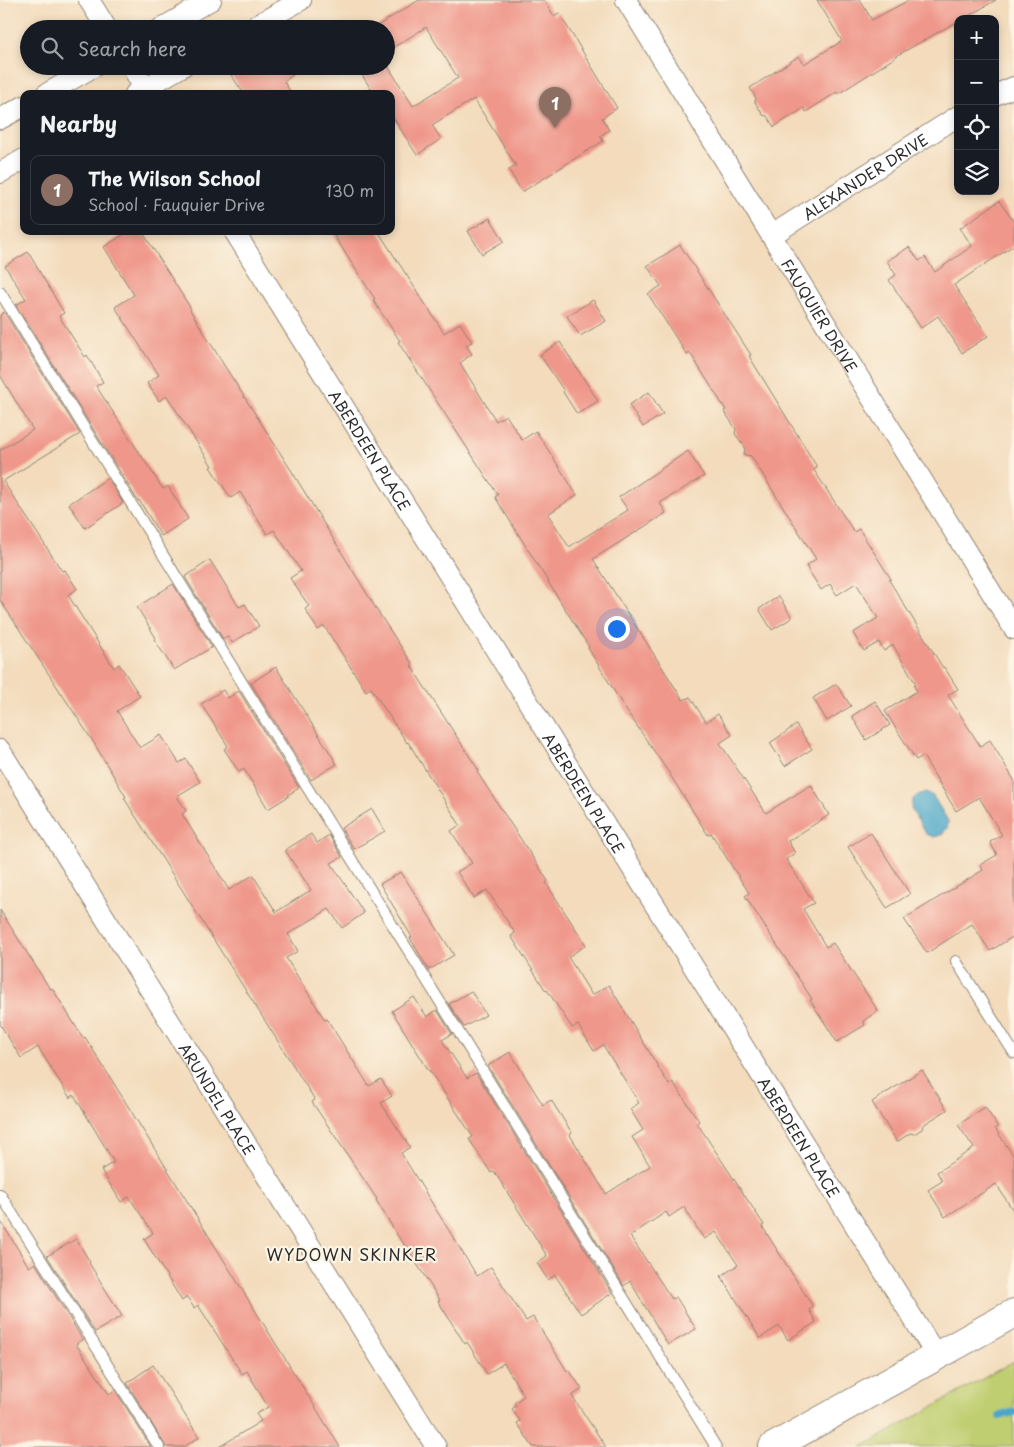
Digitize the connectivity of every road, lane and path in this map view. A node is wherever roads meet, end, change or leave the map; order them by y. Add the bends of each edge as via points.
1 (89, 0) edge
2 (211, 0) edge
3 (301, 0) edge
4 (626, 0) edge
5 (101, 20) edge
6 (176, 20) edge
7 (266, 20) edge
8 (79, 75) edge
9 (135, 75) edge
10 (169, 75) edge
11 (1014, 87) edge
12 (53, 90) edge
13 (141, 90) edge
14 (145, 90) edge
15 (999, 93) edge
16 (20, 108) edge
17 (0, 119) edge
18 (954, 119) edge
19 (20, 161) edge
20 (0, 173) edge
21 (236, 235) edge
22 (772, 235) junction
23 (0, 292) edge
24 (1014, 629) edge
25 (0, 750) edge
26 (956, 961) dead end
27 (1014, 1053) edge
28 (0, 1194) edge
29 (1014, 1313) edge
30 (936, 1355) junction
31 (160, 1447) edge
32 (436, 1447) edge
33 (716, 1447) edge
34 (773, 1447) edge

1 - 5 street
2 - 6 street
3 - 7 street
4 - 22 street, FAUQUIER DRIVE
8 - 12 street
9 - 13 street
10 - 14 street
11 - 15 street
16 - 17 street
18 - 22 street, ALEXANDER DRIVE
19 - 20 street
21 - 30 street, ABERDEEN PLACE
22 - 24 street, FAUQUIER DRIVE
23 - 33 lane
25 - 32 street, ARUNDEL PLACE
26 - 27 lane
28 - 31 lane
29 - 30 main road
30 - 34 main road

